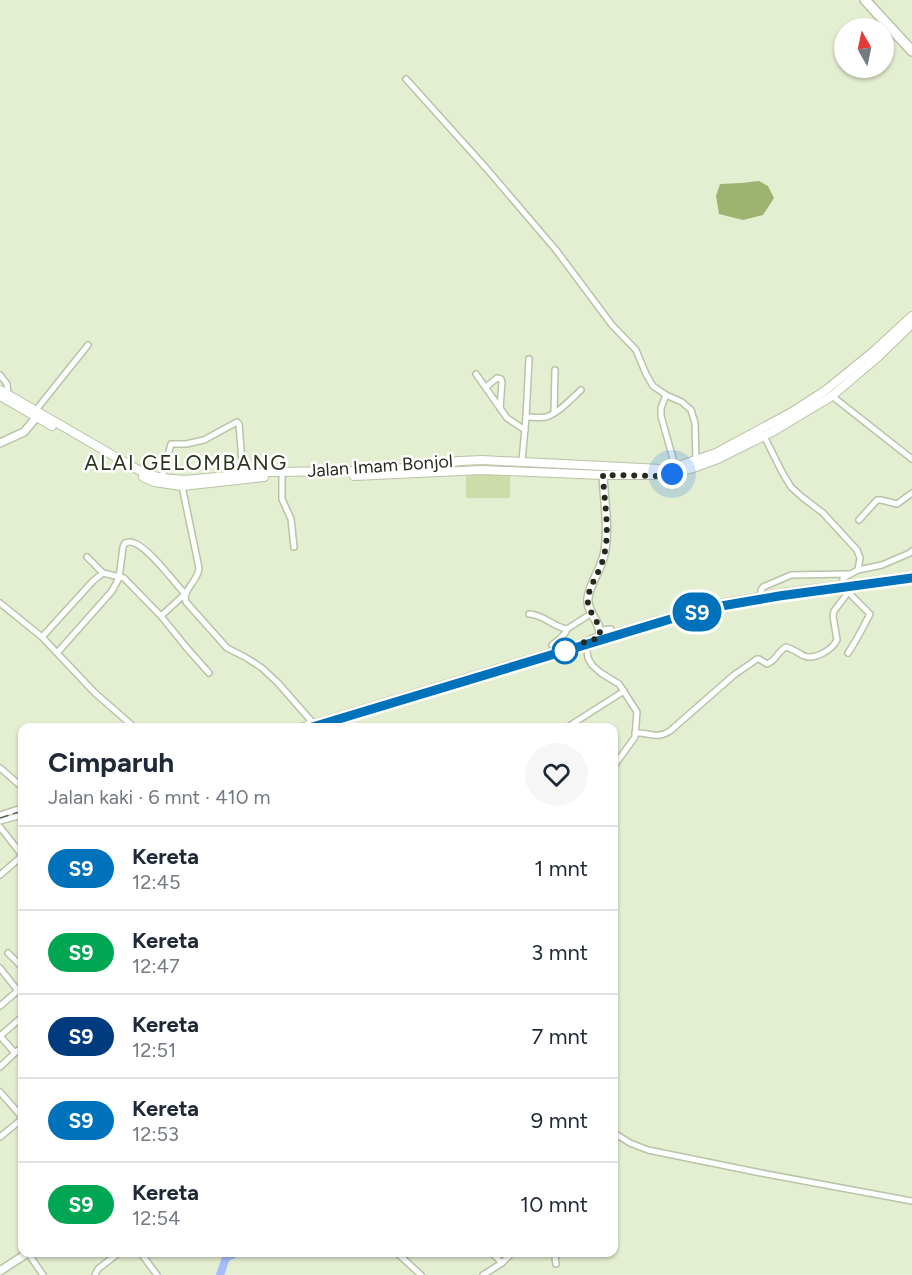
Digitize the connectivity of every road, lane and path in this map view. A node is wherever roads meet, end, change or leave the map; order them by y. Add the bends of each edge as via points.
1 (865, 0) edge
2 (912, 51) edge
3 (406, 79) dead end
4 (912, 316) edge
5 (912, 324) edge
6 (88, 345) dead end
7 (877, 354) junction
8 (529, 359) dead end
9 (555, 370) dead end
10 (476, 374) dead end
11 (0, 375) edge
12 (486, 387) junction
13 (0, 390) edge
14 (581, 390) dead end
15 (4, 395) edge
16 (666, 395) junction
17 (832, 396) junction
18 (500, 408) junction
19 (554, 413) junction
20 (38, 414) junction
21 (793, 415) junction
22 (526, 417) junction
23 (525, 430) junction
24 (764, 436) junction
25 (0, 443) edge
26 (113, 459) junction
27 (912, 459) edge
28 (482, 460) junction
29 (496, 460) junction
30 (696, 460) junction
31 (522, 461) junction
32 (675, 466) junction
33 (566, 469) junction
34 (482, 470) junction
35 (497, 470) junction
36 (406, 471) junction
37 (661, 472) junction
38 (243, 474) junction
39 (307, 474) junction
40 (603, 475) junction
41 (282, 477) junction
42 (162, 478) junction
43 (208, 481) junction
44 (182, 486) junction
45 (912, 493) edge
46 (859, 520) dead end
47 (294, 547) dead end
48 (911, 552) edge
49 (87, 557) dead end
50 (858, 570) junction
51 (103, 573) junction
52 (849, 574) junction
53 (912, 575) edge
54 (119, 578) junction
55 (843, 584) junction
56 (847, 591) junction
57 (185, 594) junction
58 (761, 596) junction
59 (0, 603) edge
60 (592, 613) junction
61 (529, 614) dead end
62 (161, 615) junction
63 (567, 629) junction
64 (604, 630) junction
65 (42, 637) junction
66 (590, 640) junction
67 (552, 645) dead end
68 (57, 653) junction
69 (848, 653) dead end
70 (209, 673) dead end
71 (624, 691) junction
72 (129, 723) edge
73 (312, 723) edge
74 (320, 723) edge
75 (574, 723) edge
76 (635, 733) junction
77 (618, 761) edge
78 (0, 768) edge
79 (18, 784) edge
80 (18, 809) edge
81 (0, 815) edge
82 (18, 816) edge
83 (0, 821) edge
84 (0, 827) edge
85 (18, 851) edge
86 (18, 859) edge
87 (0, 875) edge
88 (8, 953) dead end
89 (18, 963) edge
90 (0, 968) edge
91 (18, 989) edge
92 (18, 994) edge
93 (0, 1006) edge
94 (18, 1020) edge
95 (0, 1036) edge
96 (18, 1051) edge
97 (15, 1053) junction
98 (0, 1067) edge
99 (1, 1094) edge
100 (18, 1113) edge
101 (18, 1121) edge
102 (618, 1136) edge
103 (0, 1137) edge
104 (912, 1201) edge
105 (22, 1257) edge
106 (31, 1257) edge
107 (114, 1257) edge
108 (144, 1257) edge
109 (402, 1257) edge
110 (497, 1257) edge
111 (508, 1257) edge
112 (556, 1257) edge
113 (502, 1263) junction
114 (556, 1264) dead end
115 (0, 1271) edge
116 (43, 1275) edge
117 (95, 1275) edge
118 (157, 1275) edge
119 (421, 1275) edge
120 (483, 1275) edge

1 - 2 highway
3 - 16 street via 556,250 612,325 636,350 653,386
4 - 7 main road
5 - 7 main road
6 - 20 street
7 - 17 main road
7 - 21 main road
8 - 22 street
9 - 19 street
10 - 12 street
11 - 15 street via 7,384
12 - 18 street
12 - 18 street via 501,379
13 - 15 main road, Jalan Imam Bonjol
14 - 19 street
15 - 20 main road, Jalan Imam Bonjol
16 - 30 street via 682,402 693,414
16 - 32 street via 661,416
17 - 21 main road
17 - 27 street
18 - 23 street via 510,422
19 - 22 street
20 - 25 street via 24,432
20 - 26 main road, Jalan Imam Bonjol
21 - 24 main road
21 - 30 main road
22 - 23 street
23 - 31 street
24 - 37 main road via 693,468
24 - 50 street via 791,487 823,513 857,550
26 - 42 main road, Jalan Imam Bonjol
26 - 44 main road, Jalan Imam Bonjol via 146,479
28 - 29 main road, Jalan Imam Bonjol
28 - 34 main road
28 - 36 main road, Jalan Imam Bonjol
29 - 31 main road, Jalan Imam Bonjol
29 - 35 main road
30 - 32 main road
31 - 33 main road, Jalan Imam Bonjol
32 - 37 main road
33 - 35 main road, Jalan Imam Bonjol
33 - 37 main road
33 - 40 main road
34 - 35 main road, Jalan Imam Bonjol
34 - 36 main road, Jalan Imam Bonjol
36 - 39 main road, Jalan Imam Bonjol
37 - 40 main road
38 - 39 main road, Jalan Imam Bonjol
38 - 42 street via 237,422 200,442 171,444
38 - 43 main road, Jalan Imam Bonjol
39 - 41 main road, Jalan Imam Bonjol
40 - 60 street via 606,548 588,597
41 - 43 main road, Jalan Imam Bonjol
41 - 47 street via 282,499 291,519
42 - 43 main road, Jalan Imam Bonjol
43 - 44 main road, Jalan Imam Bonjol
44 - 57 street via 200,568
45 - 46 street via 897,504 877,500
48 - 50 street
49 - 51 street
50 - 52 street
51 - 54 street
51 - 65 street
52 - 55 street via 843,578
52 - 58 street via 790,575 763,587
53 - 55 street
54 - 57 street via 125,543 137,543
54 - 62 street via 124,578
54 - 68 street
55 - 56 street
55 - 58 street
56 - 69 street via 870,614
56 - 76 street via 834,611 837,640 831,648 809,657 786,647 768,664 757,659 665,735
57 - 62 street
57 - 73 street via 189,606 227,648 262,668
58 - 64 street via 702,606 613,633 611,629
59 - 65 street
60 - 63 street
60 - 64 street
61 - 63 street
62 - 70 street
63 - 67 street
64 - 66 street via 599,638
65 - 68 street
66 - 71 street via 587,651 592,665
66 - 74 street
68 - 72 street
71 - 75 street
71 - 76 street via 637,712
76 - 77 street
78 - 79 street
80 - 81 street
82 - 83 street
84 - 85 street
86 - 87 street
88 - 89 street
90 - 91 street
92 - 93 street
94 - 95 street
95 - 97 street
96 - 97 street
97 - 98 street
99 - 100 street
101 - 103 street
102 - 104 street via 657,1152
105 - 115 street
106 - 116 street
107 - 117 street
108 - 118 street
109 - 119 street
110 - 113 street
111 - 113 street
112 - 114 street
113 - 120 street

